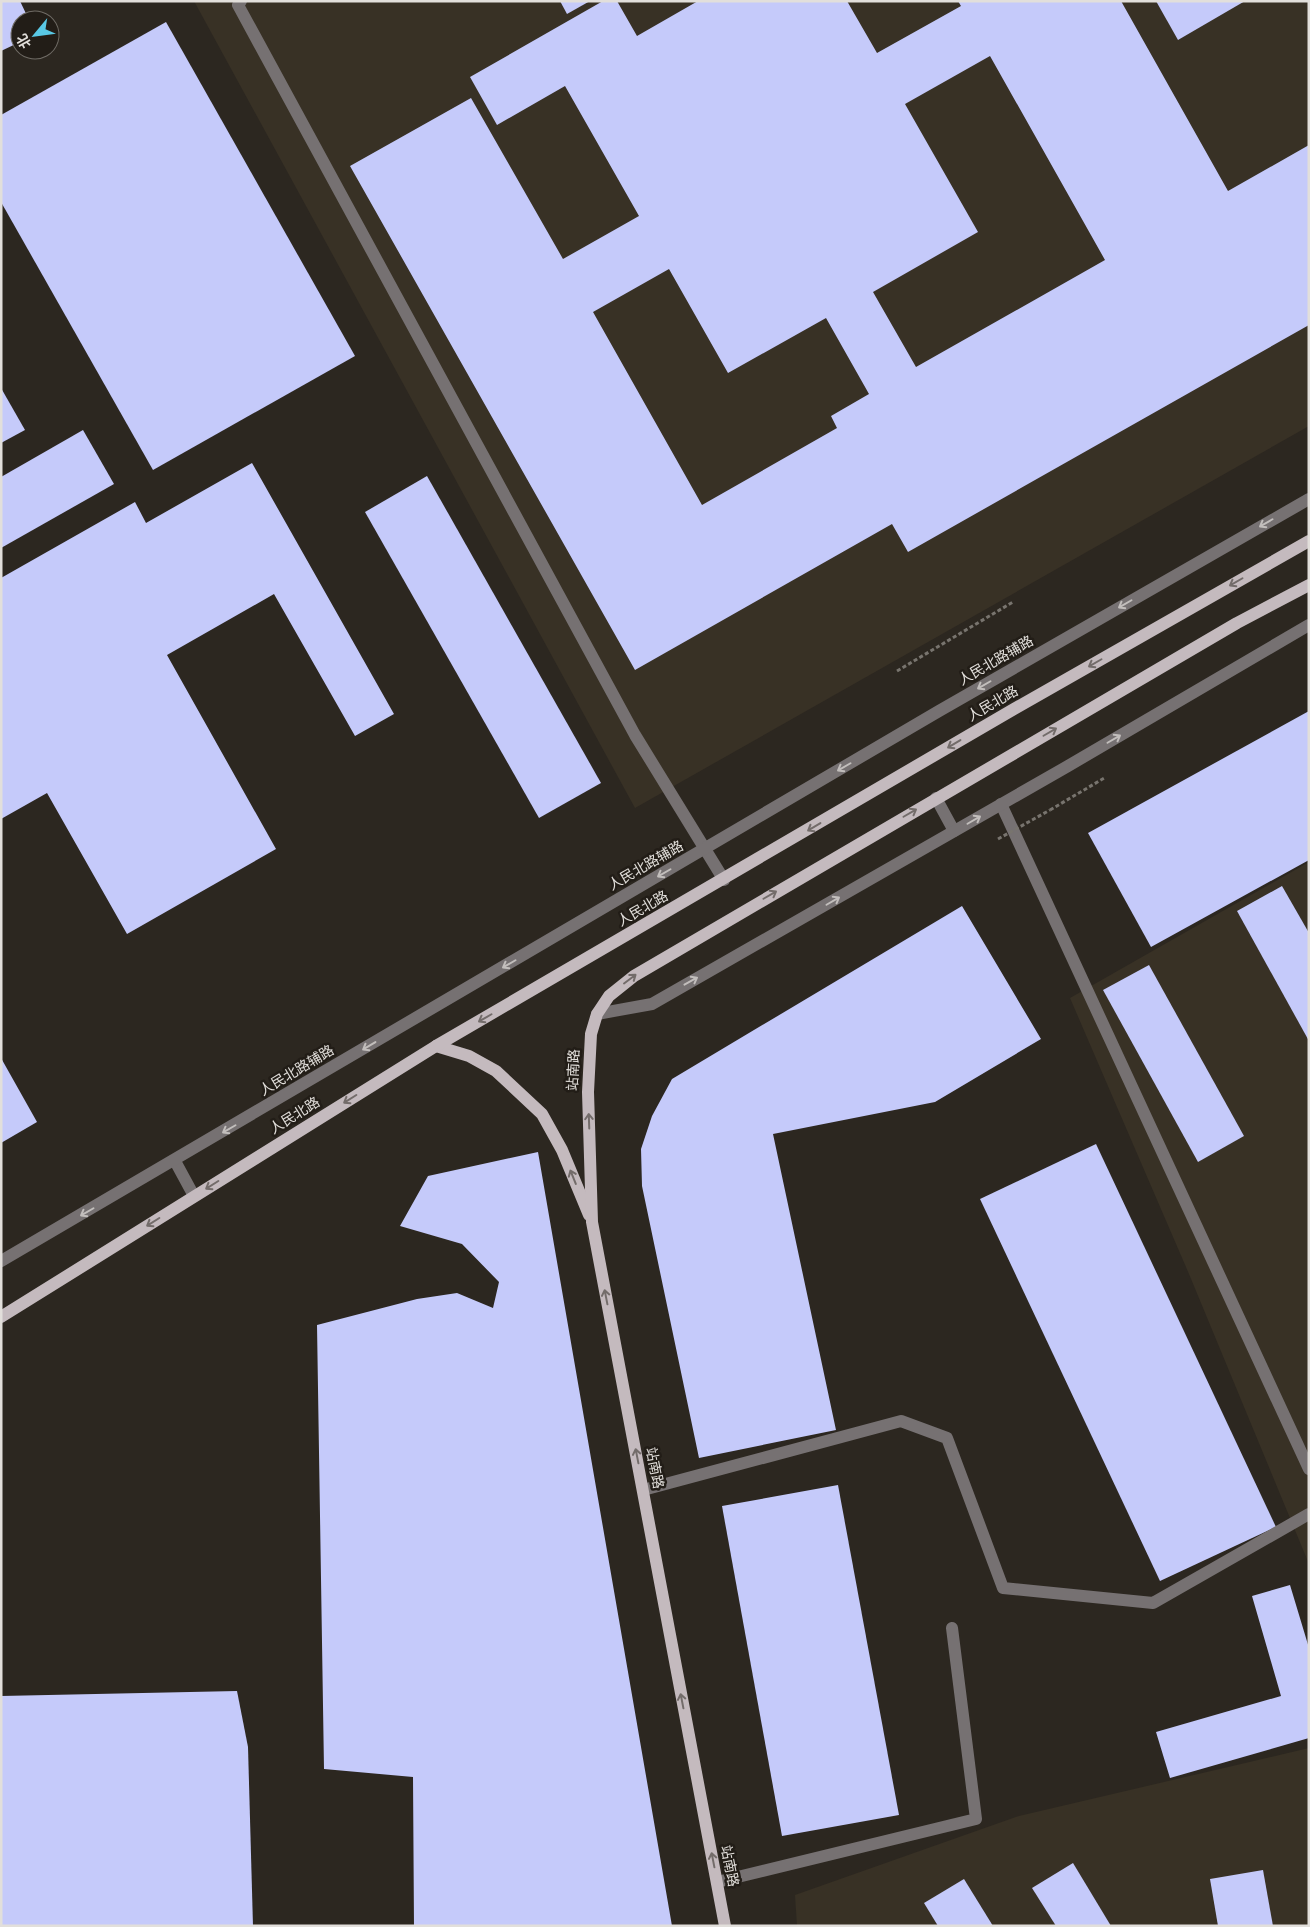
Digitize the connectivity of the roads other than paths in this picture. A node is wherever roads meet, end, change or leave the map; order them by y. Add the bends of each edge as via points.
1 (241, 1) edge
2 (1309, 499) edge
3 (1309, 541) edge
4 (1309, 585) edge
5 (1309, 625) edge
6 (936, 798) junction
7 (1002, 804) junction
8 (954, 831) junction
9 (706, 848) junction
10 (724, 880) junction
11 (597, 1014) junction
12 (436, 1046) junction
13 (174, 1161) junction
14 (194, 1196) junction
15 (592, 1222) junction
16 (1, 1261) edge
17 (1, 1317) edge
18 (1309, 1469) edge
19 (643, 1490) junction
20 (1309, 1514) edge
21 (952, 1628) dead end
22 (718, 1882) junction
23 (725, 1926) edge

1 - 9 street via 238,4 635,736
2 -> 9 street, 人民北路辅路
3 -> 10 main road, 人民北路 via 1005,714
6 -> 4 main road via 1237,623
7 -> 5 street
6 - 8 street
11 -> 6 main road via 609,996 634,976
8 -> 7 street
7 - 18 street
11 -> 8 street via 652,1004
9 - 10 street
9 -> 13 street, 人民北路辅路
10 -> 12 main road, 人民北路
15 -> 11 main road, 站南路 via 588,1092 591,1034
12 -> 14 main road, 人民北路
15 -> 12 main road via 562,1150 542,1114 496,1070 469,1056
13 - 14 street
13 -> 16 street, 人民北路辅路
14 -> 17 main road, 人民北路
19 -> 15 main road, 站南路
19 - 20 street via 901,1421 948,1438 1003,1588 1153,1603
22 -> 19 main road, 站南路
21 - 22 street via 976,1820
22 - 23 main road, 站南路

